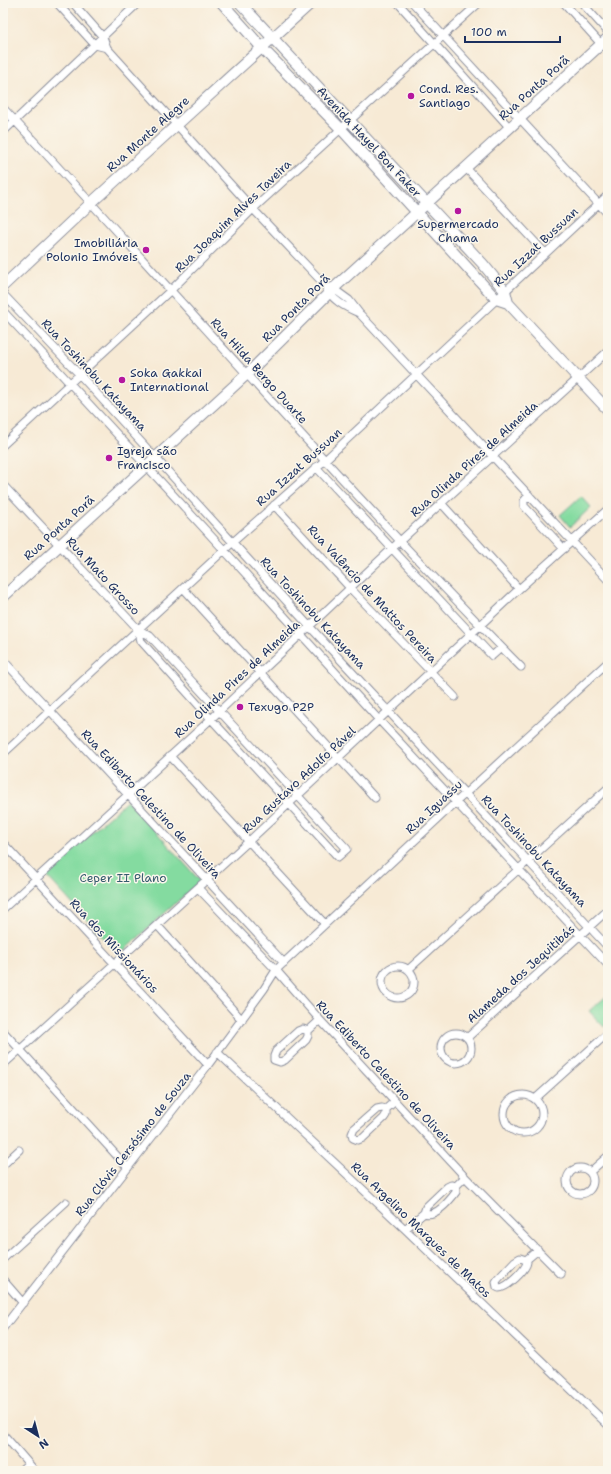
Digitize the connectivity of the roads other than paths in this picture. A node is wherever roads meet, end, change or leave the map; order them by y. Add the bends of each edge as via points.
1 (57, 3) edge
2 (73, 3) edge
3 (138, 3) edge
4 (222, 3) edge
5 (240, 3) edge
6 (311, 3) edge
7 (398, 3) edge
8 (413, 3) edge
9 (479, 3) edge
10 (564, 3) edge
11 (582, 3) edge
12 (608, 32) edge
13 (103, 36) junction
14 (443, 36) junction
15 (272, 38) junction
16 (435, 43) junction
17 (606, 43) edge
18 (95, 45) junction
19 (107, 48) junction
20 (262, 48) junction
21 (3, 108) edge
22 (520, 119) junction
23 (15, 120) junction
24 (350, 120) junction
25 (177, 125) junction
26 (4, 128) edge
27 (510, 128) junction
28 (341, 130) junction
29 (466, 168) junction
30 (608, 195) edge
31 (91, 203) junction
32 (426, 204) junction
33 (598, 204) junction
34 (253, 209) junction
35 (416, 213) junction
36 (608, 214) edge
37 (545, 253) junction
38 (3, 286) edge
39 (329, 289) junction
40 (171, 290) junction
41 (505, 291) junction
42 (3, 294) edge
43 (496, 299) junction
44 (508, 304) junction
45 (3, 311) edge
46 (608, 351) edge
47 (417, 373) junction
48 (79, 374) junction
49 (247, 374) junction
50 (579, 378) junction
51 (70, 384) junction
52 (608, 410) edge
53 (3, 445) edge
54 (492, 457) junction
55 (155, 459) junction
56 (325, 460) junction
57 (146, 467) junction
58 (316, 467) junction
59 (3, 485) edge
60 (529, 495) junction
61 (441, 503) junction
62 (274, 505) junction
63 (608, 509) edge
64 (400, 541) junction
65 (233, 542) junction
66 (572, 542) junction
67 (59, 546) junction
68 (392, 548) junction
69 (564, 548) junction
70 (224, 550) junction
71 (608, 580) edge
72 (183, 588) junction
73 (350, 588) junction
74 (519, 590) junction
75 (3, 597) edge
76 (310, 626) junction
77 (481, 627) junction
78 (138, 630) junction
79 (301, 635) junction
80 (472, 635) junction
81 (501, 648) junction
82 (3, 660) edge
83 (608, 662) edge
84 (521, 668) dead end
85 (430, 672) junction
86 (260, 673) junction
87 (455, 697) dead end
88 (49, 710) junction
89 (220, 711) junction
90 (388, 711) junction
91 (211, 719) junction
92 (379, 720) junction
93 (427, 752) junction
94 (3, 754) edge
95 (170, 756) junction
96 (339, 758) junction
97 (417, 760) junction
98 (608, 788) edge
99 (465, 793) junction
100 (127, 795) junction
101 (298, 796) junction
102 (375, 798) dead end
103 (456, 802) junction
104 (288, 804) junction
105 (248, 842) junction
106 (3, 843) edge
107 (528, 862) junction
108 (519, 870) junction
109 (36, 879) junction
110 (206, 880) junction
111 (198, 888) junction
112 (3, 909) edge
113 (608, 910) edge
114 (325, 924) junction
115 (157, 925) junction
116 (590, 927) junction
117 (581, 935) junction
118 (608, 947) edge
119 (115, 963) junction
120 (284, 963) junction
121 (608, 965) edge
122 (409, 969) junction
123 (276, 970) junction
124 (242, 1020) junction
125 (320, 1020) junction
126 (3, 1031) edge
127 (308, 1031) junction
128 (608, 1033) edge
129 (467, 1038) junction
130 (20, 1050) junction
131 (218, 1052) junction
132 (3, 1065) edge
133 (208, 1065) junction
134 (536, 1099) junction
135 (394, 1102) junction
136 (386, 1109) junction
137 (19, 1150) dead end
138 (608, 1156) edge
139 (3, 1164) edge
140 (128, 1168) junction
141 (591, 1171) dead end
142 (465, 1177) junction
143 (456, 1186) junction
144 (66, 1202) dead end
145 (424, 1213) junction
146 (405, 1229) junction
147 (538, 1250) junction
148 (3, 1259) edge
149 (526, 1260) junction
150 (561, 1274) dead end
151 (3, 1280) edge
152 (23, 1303) junction
153 (3, 1328) edge
154 (608, 1425) edge
155 (3, 1434) edge
156 (29, 1464) junction
157 (21, 1471) edge
158 (35, 1471) edge

1 - 18 street
2 - 13 street
3 - 13 street
4 - 20 street, Avenida Hayel Bon Faker
5 - 15 street
6 - 15 street, Rua Monte Alegre
7 - 16 street
8 - 14 street
9 - 14 street, Rua Joaquim Alves Taveira
10 - 17 street
11 - 12 street
13 - 18 street
13 - 19 street
14 - 16 street, Rua Joaquim Alves Taveira
14 - 22 street
15 - 20 street, Rua Monte Alegre
15 - 24 street
16 - 24 street, Rua Joaquim Alves Taveira
16 - 27 street
17 - 22 street, Rua Ponta Porã
18 - 19 street
18 - 23 street
19 - 25 street
20 - 25 street, Rua Monte Alegre
20 - 28 street, Avenida Hayel Bon Faker
21 - 23 street, Rua Hilda Bergo Duarte
22 - 27 street, Rua Ponta Porã
22 - 33 street
23 - 26 street
23 - 31 street, Rua Hilda Bergo Duarte
24 - 28 street, Rua Joaquim Alves Taveira
24 - 32 street
25 - 31 street, Rua Monte Alegre
25 - 34 street
27 - 29 street, Rua Ponta Porã
28 - 34 street, Rua Joaquim Alves Taveira
28 - 35 street, Avenida Hayel Bon Faker
29 - 32 street, Rua Ponta Porã
29 - 37 street
30 - 33 street, Rua Izzat Bussuan
31 - 38 street, Rua Monte Alegre
31 - 40 street, Rua Hilda Bergo Duarte
32 - 35 street, Rua Ponta Porã
32 - 41 street
33 - 36 street
33 - 37 street, Rua Izzat Bussuan
34 - 39 street
34 - 40 street, Rua Joaquim Alves Taveira
35 - 39 street, Rua Ponta Porã
35 - 43 street, Avenida Hayel Bon Faker
37 - 41 street, Rua Izzat Bussuan
39 - 47 street via 344,306 359,313
39 - 49 street, Rua Ponta Porã
40 - 48 street, Rua Joaquim Alves Taveira
40 - 49 street, Rua Hilda Bergo Duarte
41 - 43 street, Rua Izzat Bussuan
41 - 44 street
42 - 48 street, Rua Toshinobu Katayama
43 - 44 street
43 - 47 street, Rua Izzat Bussuan
44 - 50 street
45 - 51 street, Rua Toshinobu Katayama
46 - 50 street, Rua Olinda Pires de Almeida
47 - 54 street
47 - 56 street, Rua Izzat Bussuan
48 - 51 street, Rua Joaquim Alves Taveira
48 - 55 street, Rua Toshinobu Katayama
49 - 55 street, Rua Ponta Porã
49 - 56 street, Rua Hilda Bergo Duarte
50 - 52 street
50 - 54 street, Rua Olinda Pires de Almeida
51 - 53 street, Rua Joaquim Alves Taveira
51 - 57 street, Rua Toshinobu Katayama
54 - 60 street
54 - 61 street, Rua Olinda Pires de Almeida
55 - 57 street, Rua Ponta Porã
55 - 65 street, Rua Toshinobu Katayama
56 - 58 street, Rua Izzat Bussuan
56 - 64 street, Rua Hilda Bergo Duarte
57 - 67 street, Rua Ponta Porã
57 - 70 street, Rua Toshinobu Katayama
58 - 62 street, Rua Izzat Bussuan
58 - 68 street
59 - 67 street, Rua Mato Grosso
60 - 66 street
60 - 69 street via 524,506
61 - 64 street, Rua Olinda Pires de Almeida
61 - 74 street
62 - 65 street, Rua Izzat Bussuan
62 - 73 street, Rua Valêncio de Mattos Pereira
63 - 66 street, Rua Gustavo Adolfo Pável
64 - 68 street, Rua Olinda Pires de Almeida
64 - 77 street, Rua Hilda Bergo Duarte
65 - 70 street, Rua Izzat Bussuan
65 - 76 street, Rua Toshinobu Katayama
66 - 69 street, Rua Gustavo Adolfo Pável
66 - 71 street
67 - 75 street, Rua Ponta Porã
67 - 78 street, Rua Mato Grosso
68 - 73 street, Rua Olinda Pires de Almeida
68 - 80 street
69 - 74 street, Rua Gustavo Adolfo Pável
70 - 72 street, Rua Izzat Bussuan
70 - 79 street, Rua Toshinobu Katayama
72 - 78 street, Rua Izzat Bussuan
72 - 86 street
73 - 76 street, Rua Olinda Pires de Almeida
73 - 85 street, Rua Valêncio de Mattos Pereira
74 - 77 street, Rua Gustavo Adolfo Pável
76 - 79 street, Rua Olinda Pires de Almeida
76 - 90 street, Rua Toshinobu Katayama
77 - 80 street, Rua Gustavo Adolfo Pável
77 - 81 street, Rua Hilda Bergo Duarte
78 - 88 street, Rua Izzat Bussuan
78 - 89 street, Rua Mato Grosso via 150,636
78 - 91 street, Rua Mato Grosso via 141,641
79 - 86 street, Rua Olinda Pires de Almeida
79 - 92 street, Rua Toshinobu Katayama
80 - 81 street via 492,656
80 - 85 street, Rua Gustavo Adolfo Pável
81 - 84 street, Rua Hilda Bergo Duarte
82 - 88 street, Rua Ediberto Celestino de Oliveira
83 - 99 street, Rua Iguassu
85 - 87 street, Rua Valêncio de Mattos Pereira
85 - 90 street, Rua Gustavo Adolfo Pável
86 - 89 street, Rua Olinda Pires de Almeida
86 - 96 street
88 - 94 street, Rua Izzat Bussuan
88 - 100 street, Rua Ediberto Celestino de Oliveira
89 - 91 street, Rua Olinda Pires de Almeida
89 - 101 street, Rua Mato Grosso
90 - 92 street, Rua Gustavo Adolfo Pável
90 - 93 street, Rua Toshinobu Katayama
91 - 95 street, Rua Olinda Pires de Almeida
91 - 104 street, Rua Mato Grosso
92 - 96 street, Rua Gustavo Adolfo Pável
92 - 97 street, Rua Toshinobu Katayama
93 - 97 street
93 - 99 street, Rua Toshinobu Katayama
95 - 100 street, Rua Olinda Pires de Almeida
95 - 105 street
96 - 101 street, Rua Gustavo Adolfo Pável
96 - 102 street
97 - 103 street, Rua Toshinobu Katayama
98 - 107 street
99 - 103 street, Rua Iguassu
99 - 107 street, Rua Toshinobu Katayama
100 - 109 street, Rua Olinda Pires de Almeida
100 - 110 street, Rua Ediberto Celestino de Oliveira
101 - 104 street, Rua Gustavo Adolfo Pável
101 - 104 street, Rua Mato Grosso via 347,849 338,857
103 - 108 street, Rua Toshinobu Katayama
103 - 114 street, Rua Iguassu
104 - 105 street, Rua Gustavo Adolfo Pável
105 - 110 street, Rua Gustavo Adolfo Pável
105 - 114 street
106 - 109 street, Rua dos Missionários
107 - 108 street
107 - 116 street, Rua Toshinobu Katayama
108 - 117 street, Rua Toshinobu Katayama
108 - 122 street
109 - 112 street, Rua Olinda Pires de Almeida
109 - 119 street, Rua dos Missionários
110 - 111 street, Rua Gustavo Adolfo Pável
110 - 120 street, Rua Ediberto Celestino de Oliveira
111 - 115 street, Rua Gustavo Adolfo Pável
111 - 123 street, Rua Ediberto Celestino de Oliveira
113 - 116 street, Alameda dos Jequitibás
114 - 120 street, Rua Iguassu
115 - 119 street, Rua Gustavo Adolfo Pável
115 - 124 street
116 - 117 street, Alameda dos Jequitibás
116 - 118 street, Rua Toshinobu Katayama
117 - 121 street, Rua Toshinobu Katayama
117 - 129 street, Alameda dos Jequitibás
119 - 130 street, Rua Gustavo Adolfo Pável
119 - 133 street, Rua dos Missionários
120 - 123 street, Rua Iguassu
122 - 122 street via 398,965 388,969 382,979 387,994 397,998 407,996 411,992 414,988 414,978
123 - 124 street, Rua Clóvis Cersósimo de Souza
123 - 125 street, Rua Ediberto Celestino de Oliveira
124 - 131 street, Rua Clóvis Cersósimo de Souza
125 - 127 street
125 - 135 street, Rua Ediberto Celestino de Oliveira
126 - 130 street
127 - 127 street via 298,1031 276,1051 274,1060 285,1060 306,1040
128 - 134 street
129 - 129 street, Alameda dos Jequitibás via 458,1033 444,1038 440,1048 444,1058 457,1064 466,1060 471,1051
130 - 132 street, Rua Gustavo Adolfo Pável
130 - 140 street
131 - 133 street, Rua Clóvis Cersósimo de Souza
131 - 146 street, Rua Argelino Marques de Matos
133 - 140 street, Rua Clóvis Cersósimo de Souza
134 - 134 street via 518,1095 508,1102 505,1107 505,1119 511,1129 524,1133 536,1128 542,1117 542,1110
135 - 136 street
135 - 142 street, Rua Ediberto Celestino de Oliveira
136 - 136 street via 377,1109 354,1130 353,1138 363,1138 384,1118
137 - 139 street
138 - 141 street
140 - 152 street, Rua Clóvis Cersósimo de Souza
142 - 143 street
142 - 147 street, Rua Ediberto Celestino de Oliveira
143 - 145 street via 447,1187 426,1207
143 - 145 street via 456,1192 435,1212
144 - 148 street
145 - 146 street
146 - 154 street, Rua Argelino Marques de Matos
147 - 149 street
147 - 150 street, Rua Ediberto Celestino de Oliveira
149 - 149 street via 520,1258 515,1261 498,1279 497,1287 507,1285 526,1268
151 - 152 street
152 - 153 street, Rua Clóvis Cersósimo de Souza
155 - 156 street
156 - 157 street
156 - 158 street

